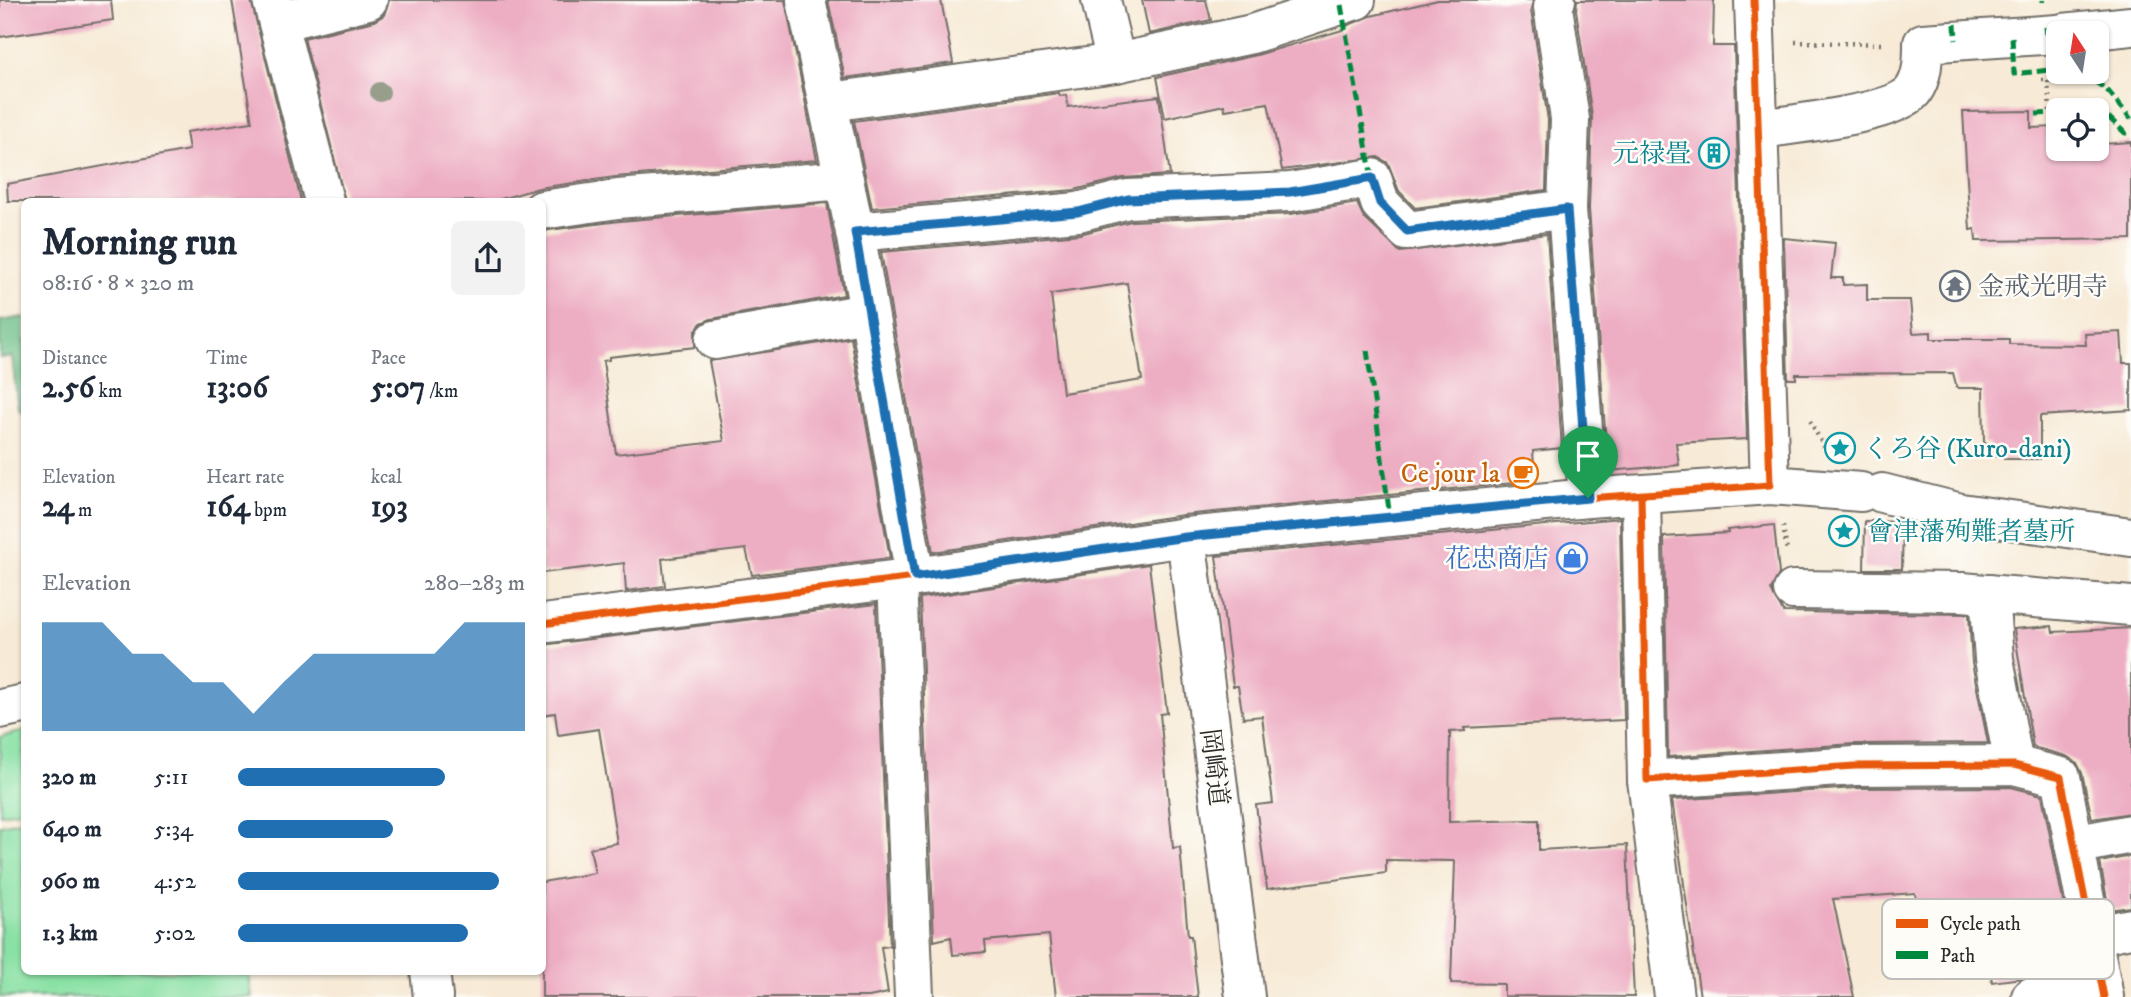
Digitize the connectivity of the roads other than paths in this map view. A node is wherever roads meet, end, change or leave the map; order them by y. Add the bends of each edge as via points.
1 (368, 0) edge
2 (806, 0) edge
3 (1101, 0) edge
4 (1356, 0) edge
5 (1556, 0) edge
6 (1754, 0) edge
7 (275, 11) edge
8 (2131, 26) edge
9 (2109, 28) edge
10 (2046, 35) edge
11 (1116, 62) junction
12 (830, 102) junction
13 (1761, 129) junction
14 (844, 180) junction
15 (323, 198) edge
16 (546, 209) edge
17 (1567, 209) junction
18 (855, 232) junction
19 (867, 313) junction
20 (715, 340) dead end
21 (1770, 485) junction
22 (1641, 495) junction
23 (1588, 498) junction
24 (1186, 537) junction
25 (2131, 537) edge
26 (906, 578) junction
27 (1793, 590) dead end
28 (1989, 594) junction
29 (2131, 606) edge
30 (546, 623) edge
31 (21, 705) edge
32 (0, 709) edge
33 (2014, 765) junction
34 (1647, 780) junction
35 (2131, 834) edge
36 (2074, 845) junction
37 (2085, 899) edge
38 (430, 975) edge
39 (2103, 991) edge
40 (433, 997) edge
41 (915, 997) edge
42 (1245, 997) edge
43 (1674, 997) edge
44 (2031, 997) edge

1 - 7 street
2 - 12 street
3 - 11 street
4 - 11 street via 1252,34
5 - 17 street via 1553,7 1570,119
6 - 13 street
7 - 15 street
8 - 9 street
10 - 13 street via 1923,43 1923,66 1913,90 1899,102
11 - 12 street
12 - 14 street
13 - 21 street
14 - 16 street
14 - 18 street
17 - 18 street via 1407,231 1380,203 1372,178 1290,192 1128,199 1078,212
17 - 23 street
18 - 19 street
19 - 20 street
19 - 26 street
21 - 22 street
21 - 25 street via 1872,493 1961,513
22 - 23 street
22 - 34 street
23 - 24 street
24 - 26 street
24 - 42 street, 岡崎道
26 - 30 street
26 - 41 street
27 - 28 street
28 - 29 street
28 - 33 street via 1994,659
31 - 32 street
33 - 34 street via 1855,766
33 - 36 street via 2061,777
34 - 43 street
35 - 36 street
36 - 37 street
38 - 40 street
39 - 44 street

